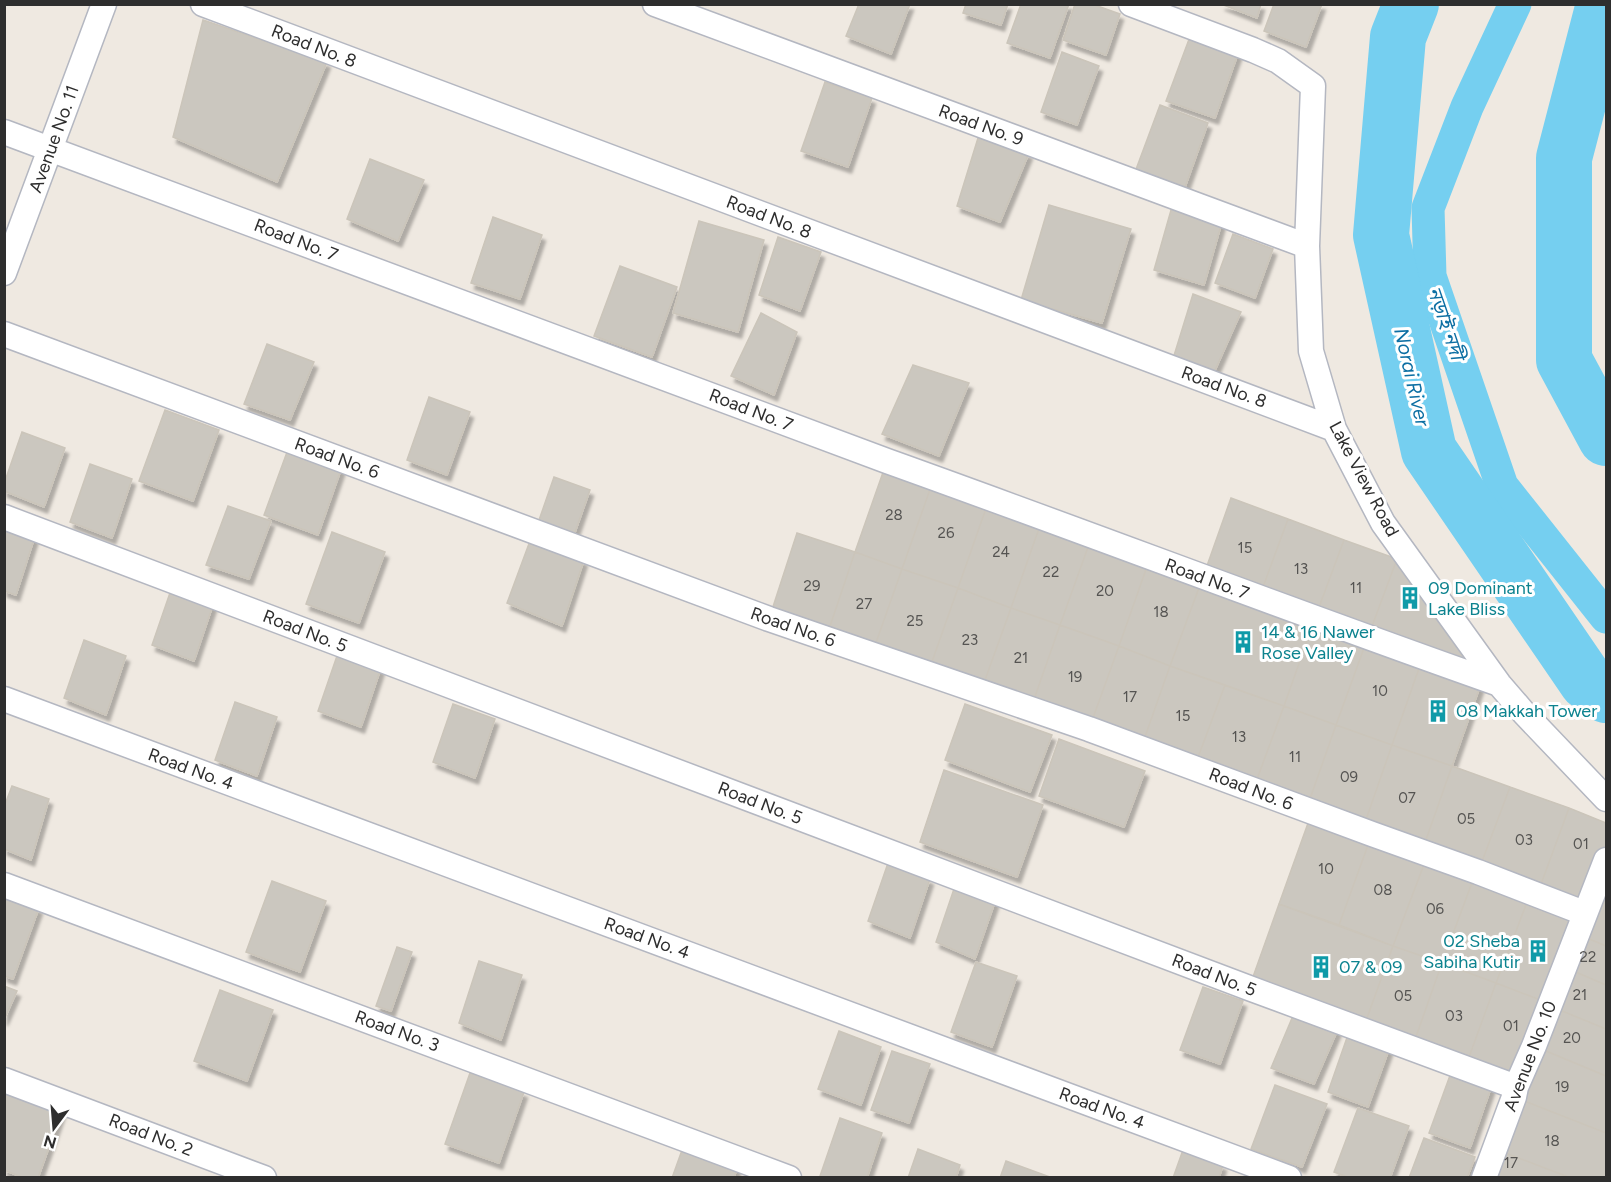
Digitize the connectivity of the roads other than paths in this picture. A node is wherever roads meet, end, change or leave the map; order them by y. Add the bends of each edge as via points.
1 (104, 4) edge
2 (203, 4) edge
3 (655, 4) edge
4 (1131, 4) edge
5 (4, 132) edge
6 (51, 148) junction
7 (1307, 246) junction
8 (4, 273) edge
9 (4, 334) edge
10 (1334, 429) junction
11 (4, 517) edge
12 (1499, 684) junction
13 (4, 699) edge
14 (1606, 799) edge
15 (1606, 860) edge
16 (4, 885) edge
17 (1581, 924) junction
18 (4, 1080) edge
19 (1516, 1087) junction
20 (264, 1178) edge
21 (789, 1178) edge
22 (1289, 1178) edge
23 (1484, 1178) edge

1 - 6 street, Avenue No. 11
2 - 10 street, Road No. 8
3 - 7 street, Road No. 9
4 - 7 street, Lake View Road via 1278,61 1313,86
5 - 6 street, Road No. 7
6 - 8 street, Avenue No. 11
6 - 12 street, Road No. 7 via 887,461
7 - 10 street, Lake View Road via 1311,351
9 - 17 street, Road No. 6 via 769,619 1089,729 1422,851
10 - 12 street, Lake View Road via 1383,523
11 - 19 street, Road No. 5
12 - 14 street, Lake View Road
13 - 22 street, Road No. 4
15 - 17 street, Avenue No. 10
16 - 21 street, Road No. 3
17 - 19 street, Avenue No. 10
18 - 20 street, Road No. 2
19 - 23 street, Avenue No. 10

